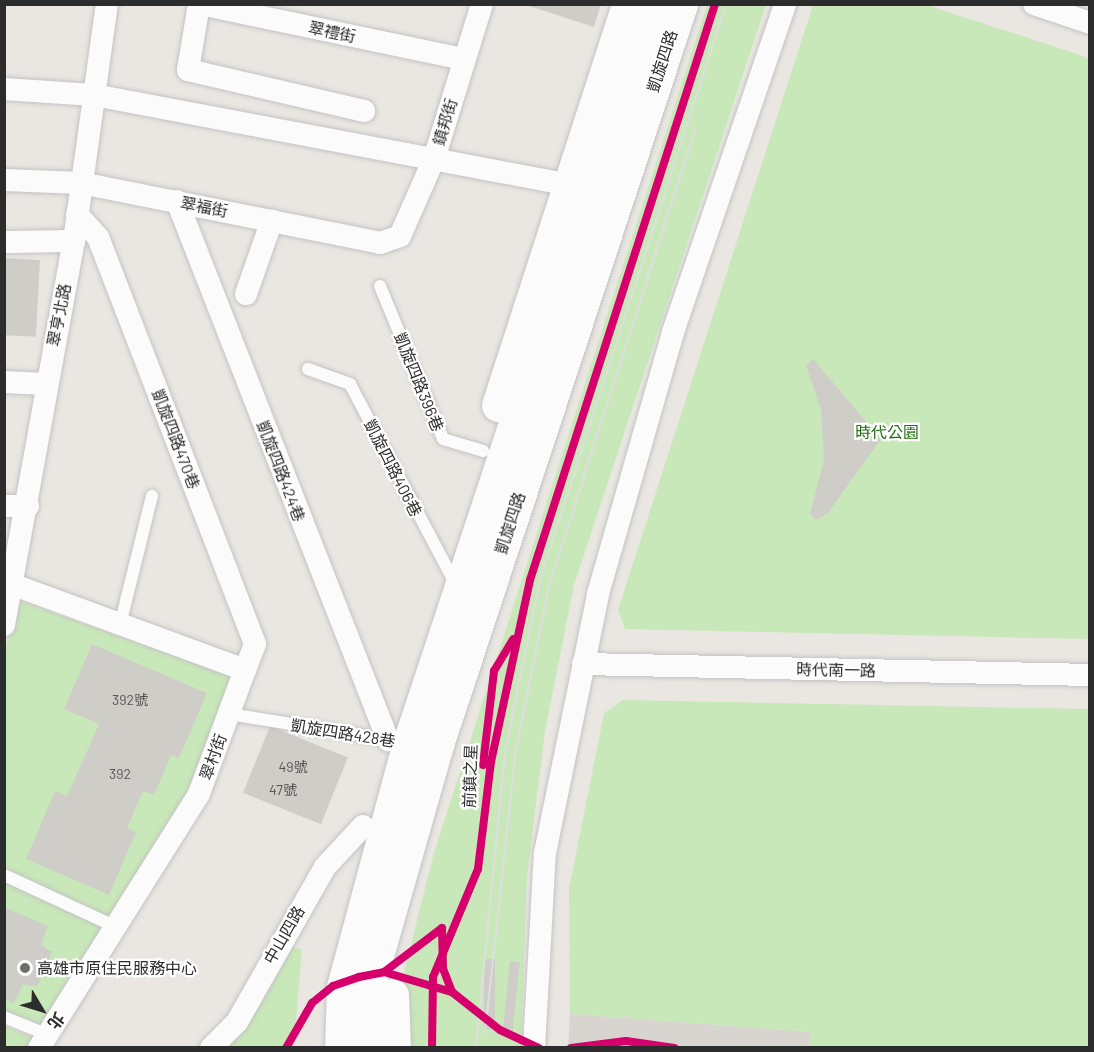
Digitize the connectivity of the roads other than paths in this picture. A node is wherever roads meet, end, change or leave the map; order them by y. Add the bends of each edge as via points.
1 (106, 4) edge
2 (200, 4) edge
3 (482, 4) edge
4 (628, 4) edge
5 (654, 4) edge
6 (681, 4) edge
7 (701, 4) edge
8 (785, 4) edge
9 (1034, 4) edge
10 (1089, 23) edge
11 (464, 59) junction
12 (4, 89) edge
13 (94, 95) junction
14 (364, 111) dead end
15 (434, 159) junction
16 (4, 180) edge
17 (81, 183) junction
18 (569, 185) junction
19 (177, 201) junction
20 (78, 214) junction
21 (272, 220) junction
22 (400, 236) joint
23 (74, 241) junction
24 (4, 242) edge
25 (380, 286) dead end
26 (246, 294) dead end
27 (308, 369) dead end
28 (4, 382) edge
29 (45, 384) junction
30 (483, 451) junction
31 (153, 496) dead end
32 (4, 506) edge
33 (28, 506) junction
34 (452, 581) junction
35 (14, 585) junction
36 (4, 624) edge
37 (120, 625) junction
38 (583, 664) junction
39 (245, 670) junction
40 (1089, 675) edge
41 (229, 714) junction
42 (420, 746) junction
43 (363, 826) junction
44 (4, 875) edge
45 (116, 927) junction
46 (4, 1017) edge
47 (43, 1041) edge
48 (211, 1047) edge
49 (325, 1047) edge
50 (341, 1047) edge
51 (371, 1047) edge
52 (394, 1047) edge
53 (534, 1047) edge

1 - 13 street, 翠亨北路
2 - 11 street, 翠禮街
2 - 14 street via 188,70
3 - 11 street, 鎮邦街
4 - 18 street, 凱旋四路
5 - 34 street, 凱旋四路
6 - 42 street, 凱旋四路
7 - 52 street, 凱旋四路 via 425,852 392,986
8 - 38 street via 673,332
9 - 10 street
11 - 15 street, 鎮邦街
12 - 13 street
13 - 15 street
13 - 17 street, 翠亨北路
15 - 18 street
15 - 22 street, 鎮邦街
16 - 17 street, 翠福街
17 - 19 street, 翠福街
17 - 20 street, 翠亨北路
18 - 30 street, 凱旋四路
19 - 21 street, 翠福街
19 - 42 street, 凱旋四路424巷
20 - 23 street, 翠亨北路
20 - 39 street, 凱旋四路470巷 via 98,237 255,644
21 - 22 street, 翠福街 via 380,243
21 - 26 street
23 - 24 street
23 - 29 street, 翠亨北路
25 - 30 lane, 凱旋四路396巷 via 443,439
27 - 34 lane, 凱旋四路406巷 via 350,384
28 - 29 street
29 - 33 street, 翠亨北路
30 - 34 street, 凱旋四路
31 - 37 lane
32 - 33 street
33 - 35 street, 翠亨北路
34 - 42 street, 凱旋四路
35 - 36 street, 翠亨北路
35 - 37 street
37 - 39 street
38 - 40 street, 時代南一路
38 - 53 street via 545,853
39 - 41 street, 翠村街
41 - 42 lane, 凱旋四路428巷
41 - 45 street, 翠村街 via 199,794
42 - 43 street, 凱旋四路
42 - 50 street, 凱旋四路 via 343,987
42 - 51 street, 凱旋四路 via 370,980
43 - 48 street, 中山四路 via 325,867 237,1022
43 - 49 street, 凱旋四路 via 328,983
44 - 45 lane
45 - 47 street, 翠村街
46 - 47 lane

